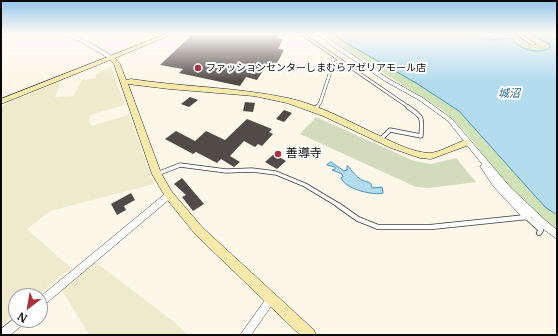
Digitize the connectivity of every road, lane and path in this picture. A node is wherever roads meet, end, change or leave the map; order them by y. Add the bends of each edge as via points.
1 (99, 50) edge
2 (132, 50) edge
3 (323, 50) edge
4 (341, 50) edge
5 (112, 58) junction
6 (338, 61) junction
7 (124, 82) junction
8 (1, 102) edge
9 (315, 110) junction
10 (380, 140) junction
11 (466, 143) joint
12 (157, 174) junction
13 (169, 195) junction
14 (527, 217) junction
15 (539, 233) dead end
16 (557, 235) edge
17 (48, 296) edge
18 (272, 299) junction
19 (10, 328) edge
20 (2, 335) edge
21 (245, 335) edge
22 (309, 335) edge

1 - 5 street
2 - 5 street
3 - 6 lane
4 - 16 street via 450,120 508,190
5 - 7 street
5 - 8 street
6 - 9 lane via 333,64 320,103
6 - 10 lane via 422,118 421,136 390,130
7 - 9 street via 254,94 289,101
7 - 12 street
9 - 10 street
10 - 11 street via 426,156
11 - 14 street via 497,185
12 - 13 street
12 - 14 lane via 180,165 226,171 252,170 276,173 306,185 358,219 378,227 432,227
13 - 17 street
13 - 18 street via 199,231
14 - 15 lane via 539,227
18 - 21 street
18 - 22 street
19 - 20 street

